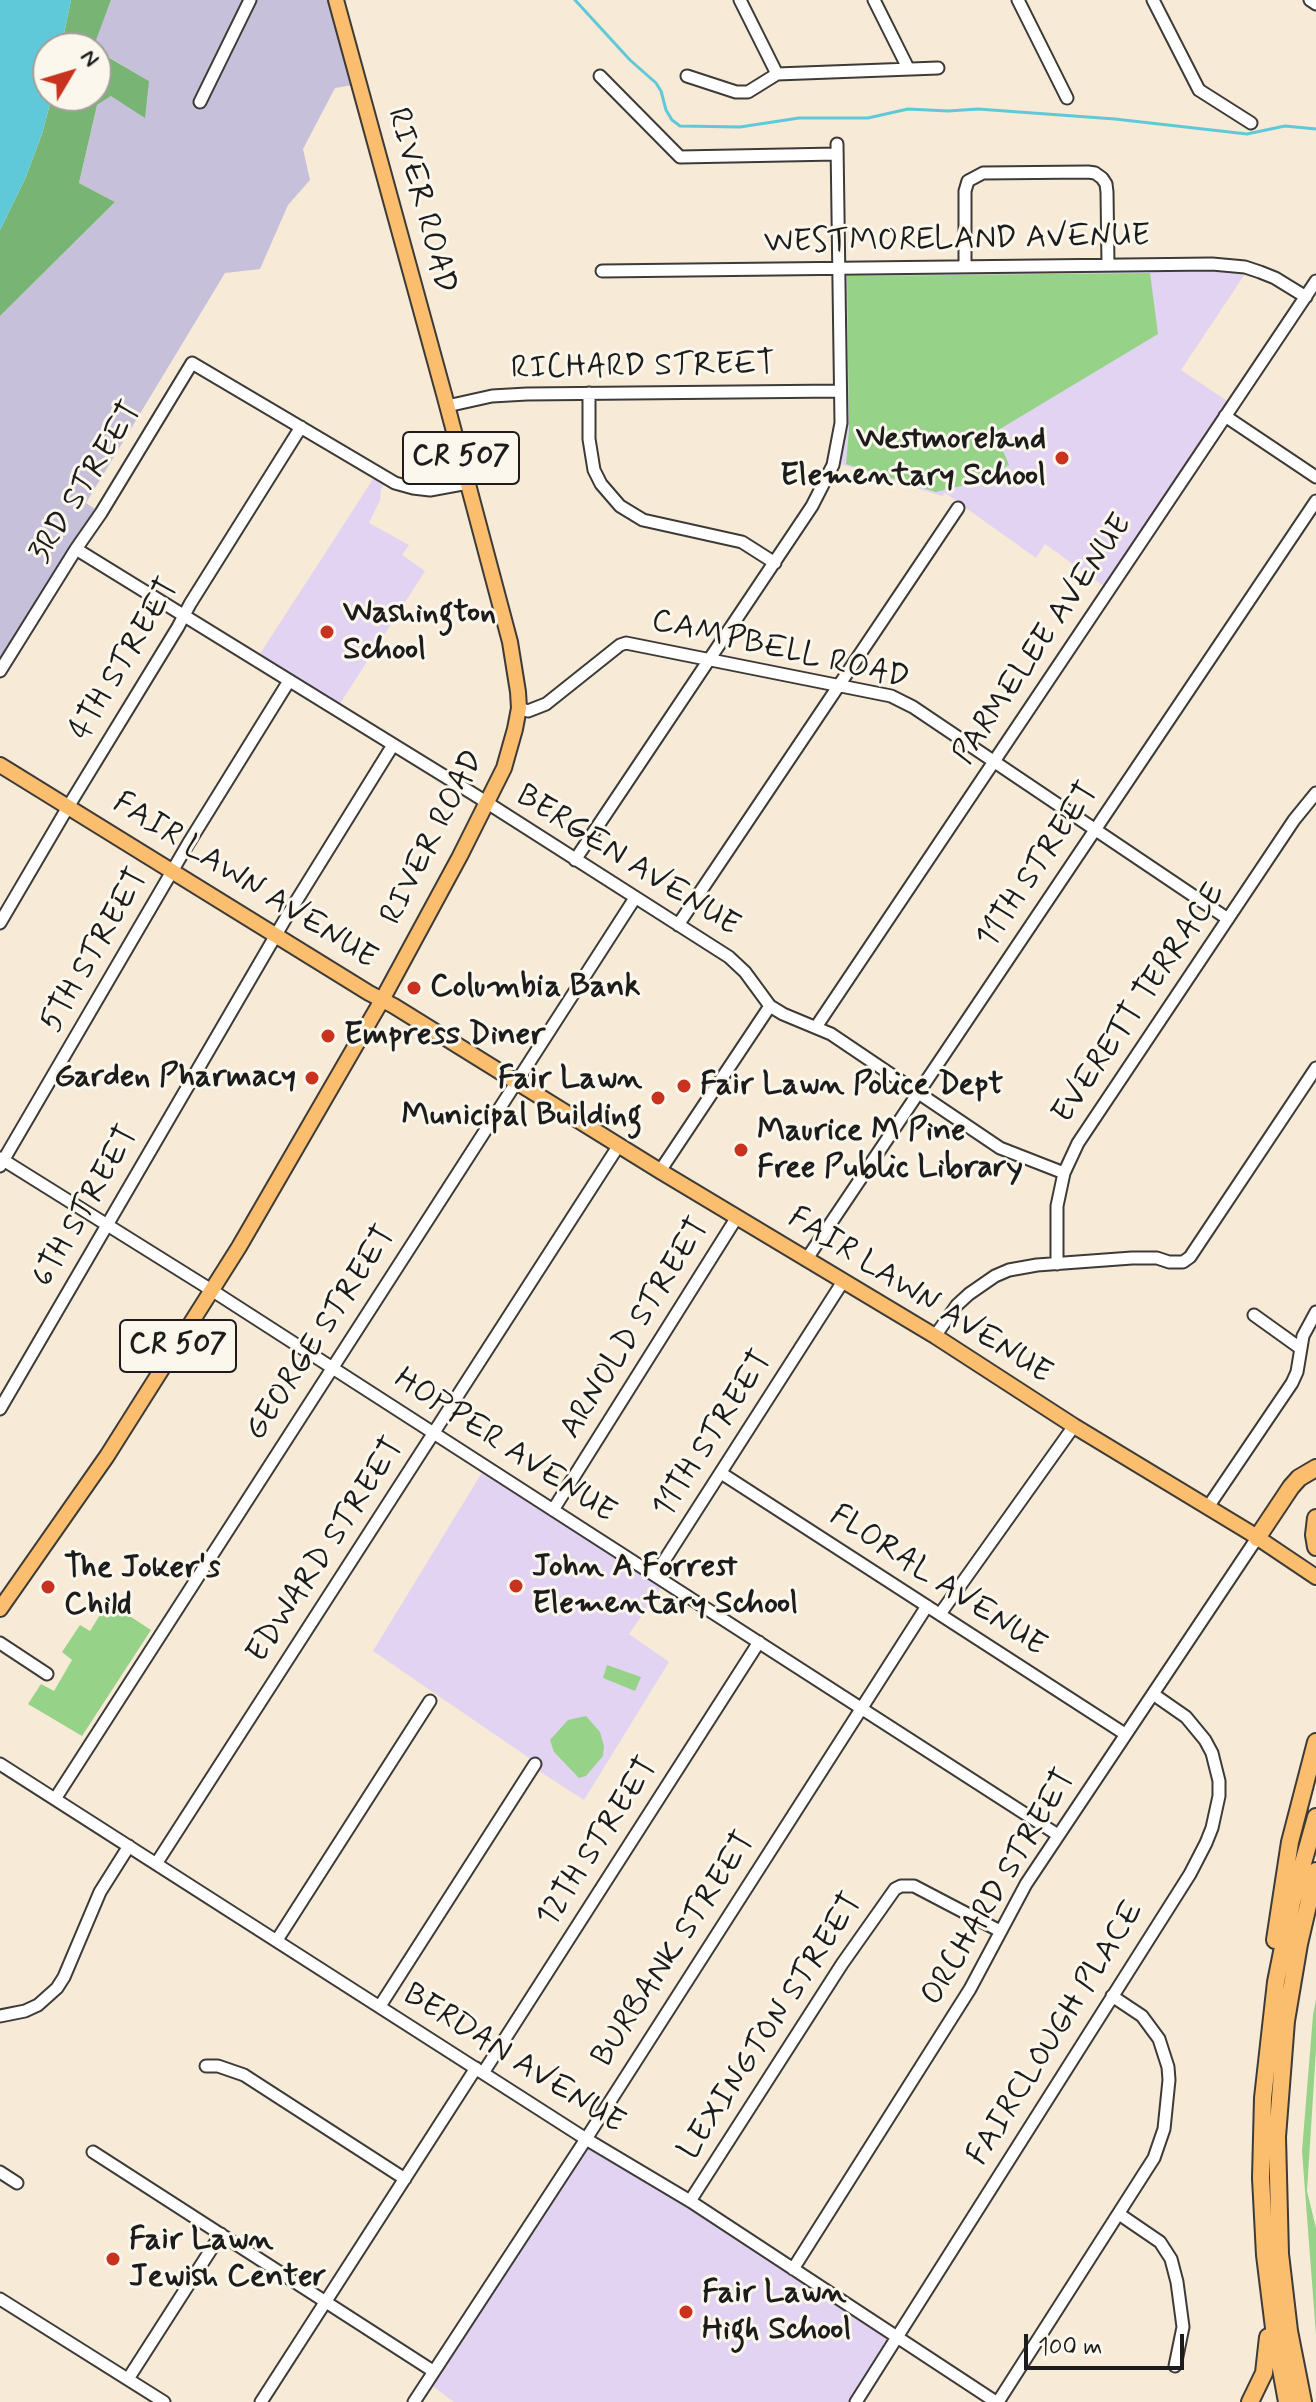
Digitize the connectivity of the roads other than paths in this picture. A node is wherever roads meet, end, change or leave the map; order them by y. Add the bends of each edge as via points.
1 (250, 0) edge
2 (336, 0) edge
3 (740, 0) edge
4 (874, 0) edge
5 (1018, 0) edge
6 (1153, 0) edge
7 (1310, 0) edge
8 (1316, 4) edge
9 (908, 68) junction
10 (938, 68) dead end
11 (777, 74) junction
12 (600, 76) dead end
13 (687, 76) dead end
14 (1067, 98) dead end
15 (200, 102) dead end
16 (1251, 123) dead end
17 (1108, 265) junction
18 (965, 267) junction
19 (839, 268) junction
20 (602, 271) dead end
21 (1316, 281) edge
22 (1306, 297) junction
23 (840, 391) junction
24 (589, 393) junction
25 (447, 406) junction
26 (1225, 416) junction
27 (301, 427) junction
28 (1316, 477) edge
29 (468, 483) junction
30 (1316, 501) edge
31 (958, 508) dead end
32 (76, 549) junction
33 (775, 563) junction
34 (184, 616) junction
35 (710, 659) junction
36 (0, 671) edge
37 (289, 681) junction
38 (839, 686) junction
39 (519, 708) junction
40 (393, 745) junction
41 (994, 761) junction
42 (0, 765) edge
43 (1316, 793) edge
44 (487, 804) junction
45 (68, 807) junction
46 (1095, 829) junction
47 (575, 860) junction
48 (172, 871) junction
49 (635, 898) junction
50 (1228, 919) junction
51 (0, 923) edge
52 (678, 925) junction
53 (276, 936) junction
54 (382, 1000) junction
55 (770, 1006) junction
56 (816, 1027) junction
57 (1316, 1068) edge
58 (516, 1081) junction
59 (918, 1093) junction
60 (619, 1145) junction
61 (1, 1161) edge
62 (660, 1171) junction
63 (1064, 1173) junction
64 (737, 1217) junction
65 (107, 1225) junction
66 (806, 1260) junction
67 (1057, 1264) junction
68 (842, 1283) junction
69 (213, 1291) junction
70 (1316, 1312) edge
71 (1254, 1315) dead end
72 (935, 1336) junction
73 (1300, 1348) junction
74 (332, 1367) junction
75 (0, 1409) edge
76 (1074, 1426) junction
77 (434, 1433) junction
78 (1316, 1468) edge
79 (721, 1473) junction
80 (1208, 1507) junction
81 (553, 1510) junction
82 (1316, 1518) edge
83 (1257, 1538) junction
84 (1316, 1547) edge
85 (655, 1575) junction
86 (1316, 1577) edge
87 (927, 1606) junction
88 (1, 1607) edge
89 (940, 1614) junction
90 (759, 1642) junction
91 (0, 1643) edge
92 (47, 1674) dead end
93 (1153, 1694) junction
94 (430, 1701) dead end
95 (861, 1708) junction
96 (1125, 1734) junction
97 (1316, 1742) edge
98 (0, 1764) edge
99 (535, 1764) dead end
100 (55, 1799) junction
101 (1316, 1817) edge
102 (1058, 1835) junction
103 (129, 1846) junction
104 (156, 1864) junction
105 (1316, 1871) edge
106 (1316, 1910) edge
107 (1000, 1931) junction
108 (277, 1940) junction
109 (1112, 1996) junction
110 (380, 2006) junction
111 (0, 2016) edge
112 (1278, 2021) junction
113 (206, 2066) dead end
114 (479, 2070) junction
115 (586, 2139) junction
116 (93, 2152) dead end
117 (0, 2172) edge
118 (405, 2179) junction
119 (17, 2183) dead end
120 (690, 2201) junction
121 (1119, 2214) junction
122 (221, 2234) junction
123 (1265, 2255) junction
124 (793, 2269) junction
125 (0, 2299) edge
126 (325, 2302) junction
127 (896, 2338) junction
128 (1175, 2366) dead end
129 (433, 2371) junction
130 (128, 2379) junction
131 (164, 2402) edge
132 (261, 2402) edge
133 (414, 2402) edge
134 (856, 2402) edge
135 (997, 2402) edge
136 (1250, 2402) edge
137 (1287, 2402) edge
138 (1303, 2402) edge

1 - 15 street
2 - 25 main road, RIVER ROAD / CR 507
3 - 11 street
4 - 9 street
5 - 14 street
6 - 16 street via 1199,90
7 - 8 street
9 - 10 street
9 - 11 street
11 - 13 street via 748,92
12 - 19 street via 680,157 837,149
17 - 18 street, WESTMORELAND AVENUE
17 - 18 street via 1107,192 1102,178 1088,172 983,173 968,181 965,191
17 - 22 street, WESTMORELAND AVENUE via 1245,267
18 - 19 street, WESTMORELAND AVENUE
19 - 20 street, WESTMORELAND AVENUE
19 - 23 street
21 - 22 street, PARMELEE AVENUE
22 - 26 street, PARMELEE AVENUE
23 - 24 street, RICHARD STREET
23 - 33 street via 840,438 831,472
24 - 25 street, RICHARD STREET via 510,395
24 - 33 street via 594,470 620,506 643,520 742,542
25 - 29 main road, RIVER ROAD / CR 507
26 - 28 street
26 - 41 street, PARMELEE AVENUE
27 - 29 street via 395,483 422,490
27 - 32 street, 3RD STREET via 192,363
27 - 34 street, 4TH STREET
29 - 39 main road, RIVER ROAD / CR 507 via 510,642
30 - 46 street, 11TH STREET
31 - 38 street
32 - 34 street, BERGEN AVENUE
32 - 36 street, 3RD STREET
33 - 35 street
34 - 37 street, BERGEN AVENUE
34 - 45 street, 4TH STREET
35 - 38 street, CAMPBELL ROAD
35 - 39 street, CAMPBELL ROAD via 626,643 546,704 528,711
35 - 47 street
37 - 40 street, BERGEN AVENUE
37 - 48 street, 5TH STREET
38 - 41 street, CAMPBELL ROAD via 903,701
38 - 52 street
39 - 44 main road, RIVER ROAD / CR 507 via 511,748
40 - 44 street, BERGEN AVENUE
40 - 53 street, 6TH STREET
41 - 46 street, CAMPBELL ROAD
41 - 56 street, PARMELEE AVENUE
42 - 45 main road, FAIR LAWN AVENUE
43 - 50 street, EVERETT TERRACE
44 - 47 street, BERGEN AVENUE
44 - 54 main road, RIVER ROAD / CR 507
45 - 48 main road, FAIR LAWN AVENUE
45 - 51 street, 4TH STREET
46 - 50 street, CAMPBELL ROAD
46 - 59 street, 11TH STREET
47 - 49 street, BERGEN AVENUE
48 - 53 main road, FAIR LAWN AVENUE
48 - 61 street, 5TH STREET
49 - 52 street, BERGEN AVENUE
49 - 58 street, GEORGE STREET
50 - 63 street, EVERETT TERRACE via 1086,1129
52 - 55 street, BERGEN AVENUE via 738,964
53 - 54 main road, FAIR LAWN AVENUE
53 - 65 street, 6TH STREET
54 - 58 main road, FAIR LAWN AVENUE
54 - 69 main road, RIVER ROAD / CR 507
55 - 56 street
55 - 62 street
56 - 59 street
57 - 67 street via 1190,1257 1183,1262 1144,1257
58 - 60 main road, FAIR LAWN AVENUE
58 - 74 street, GEORGE STREET
59 - 63 street via 1000,1148
59 - 66 street, 11TH STREET
60 - 62 main road, FAIR LAWN AVENUE
60 - 77 street, EDWARD STREET
61 - 65 street, HOPPER AVENUE
62 - 64 main road, FAIR LAWN AVENUE
63 - 67 street, EVERETT TERRACE via 1057,1206
64 - 66 main road, FAIR LAWN AVENUE
64 - 81 street, ARNOLD STREET
65 - 69 street, HOPPER AVENUE
65 - 75 street, 6TH STREET
66 - 68 main road, FAIR LAWN AVENUE
67 - 72 street via 995,1276 969,1294
68 - 72 main road, FAIR LAWN AVENUE
68 - 79 street, 11TH STREET
69 - 74 street, HOPPER AVENUE
69 - 88 main road, RIVER ROAD / CR 507 via 85,1489
70 - 73 street
71 - 73 street
72 - 76 main road, FAIR LAWN AVENUE
73 - 80 street via 1292,1383
74 - 77 street, HOPPER AVENUE
74 - 100 street, GEORGE STREET
76 - 80 main road, FAIR LAWN AVENUE
76 - 89 street
77 - 81 street, HOPPER AVENUE
77 - 104 street, EDWARD STREET
78 - 83 highway via 1291,1487
79 - 85 street, 11TH STREET
79 - 87 street, FLORAL AVENUE
80 - 83 main road, FAIR LAWN AVENUE
81 - 85 street, HOPPER AVENUE
82 - 84 highway
83 - 86 main road, FAIR LAWN AVENUE
83 - 93 street, ORCHARD STREET
85 - 90 street, HOPPER AVENUE
87 - 89 street, FLORAL AVENUE
87 - 95 street, BURBANK STREET
89 - 96 street, FLORAL AVENUE
90 - 95 street, HOPPER AVENUE
90 - 114 street, 12TH STREET
91 - 92 street
93 - 96 street, ORCHARD STREET
93 - 109 street, FAIRCLOUGH PLACE via 1186,1717 1205,1740 1217,1767 1219,1796 1198,1859
94 - 108 street
95 - 102 street, HOPPER AVENUE
95 - 115 street, BURBANK STREET
96 - 102 street, ORCHARD STREET
97 - 112 highway via 1279,1905 1272,1968
98 - 100 street, BERDAN AVENUE
99 - 110 street
100 - 103 street, BERDAN AVENUE
101 - 112 highway via 1287,1927
102 - 107 street, ORCHARD STREET
103 - 104 street, BERDAN AVENUE
103 - 111 street via 100,1892 57,1988 38,2005
104 - 108 street, BERDAN AVENUE
105 - 112 highway
106 - 112 highway
107 - 120 street, LEXINGTON STREET via 914,1886 891,1893
107 - 124 street, ORCHARD STREET via 970,1989
108 - 110 street, BERDAN AVENUE
109 - 121 street via 1151,2026 1164,2052 1169,2080 1160,2144
109 - 127 street, FAIRCLOUGH PLACE
110 - 114 street, BERDAN AVENUE
112 - 123 highway via 1261,2137
112 - 138 highway via 1278,2216 1284,2294
113 - 118 street via 244,2075
114 - 115 street, BERDAN AVENUE
114 - 118 street, 12TH STREET
115 - 120 street, BERDAN AVENUE
115 - 129 street, BURBANK STREET
116 - 122 street
117 - 119 street
118 - 126 street, 12TH STREET
120 - 124 street, BERDAN AVENUE
121 - 128 street via 1160,2242 1171,2259 1183,2327
121 - 135 street
122 - 126 street
122 - 130 street
123 - 136 highway via 1268,2343 1264,2373
123 - 137 highway
124 - 127 street, BERDAN AVENUE
125 - 130 street
126 - 129 street
126 - 132 street, 12TH STREET
127 - 134 street, FAIRCLOUGH PLACE
127 - 135 street, BERDAN AVENUE
129 - 133 street, BURBANK STREET
130 - 131 street

